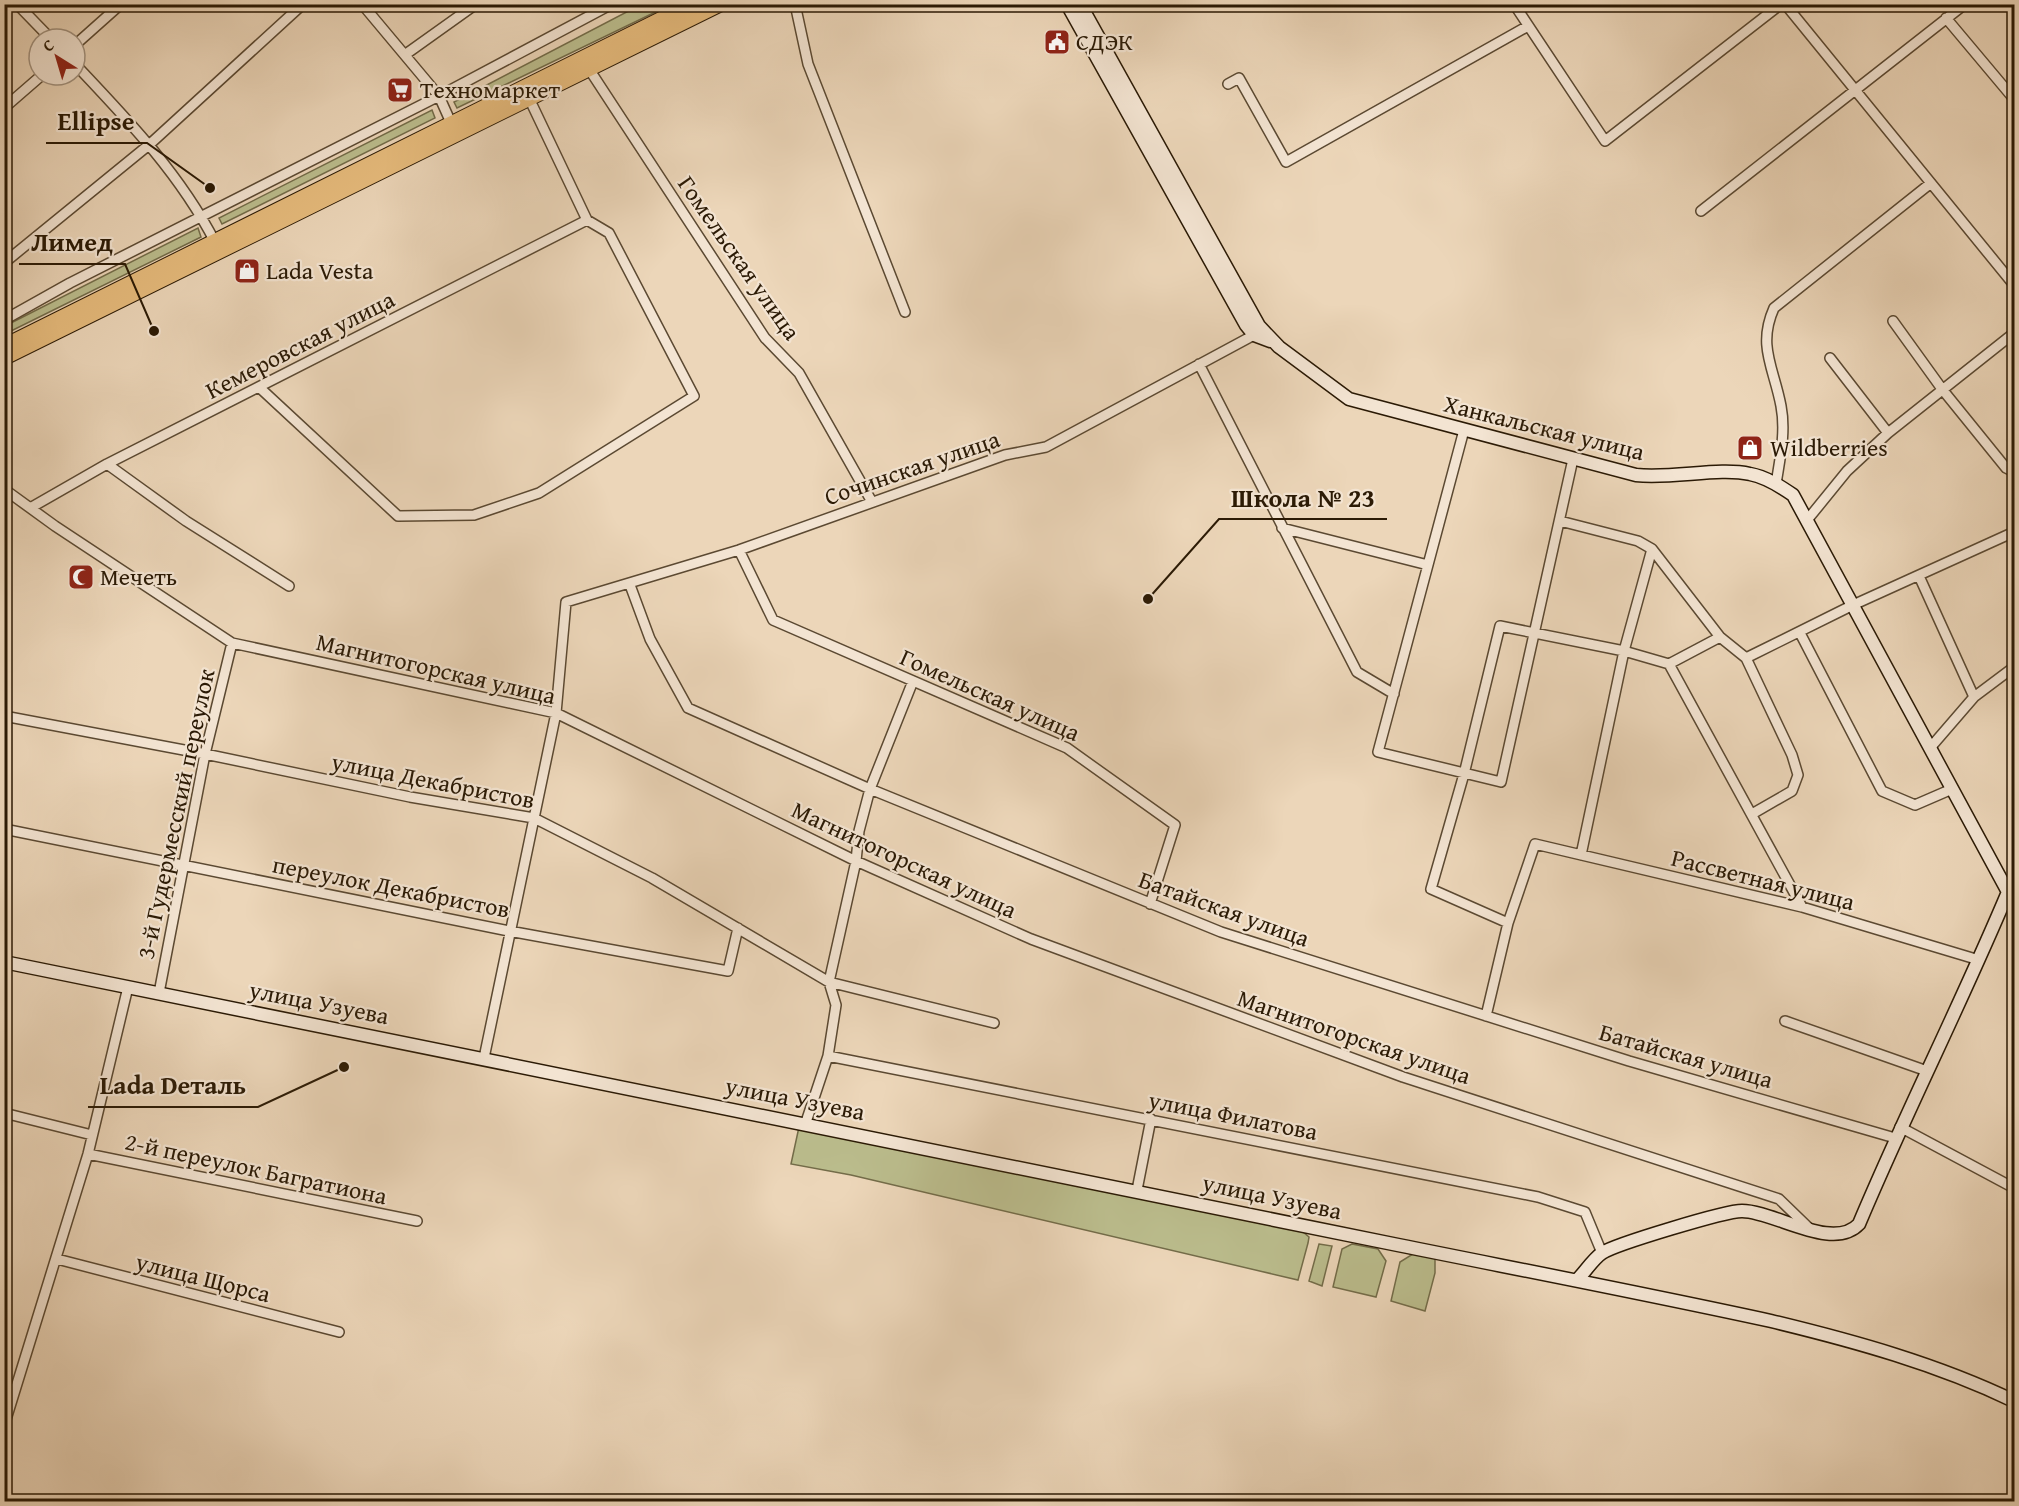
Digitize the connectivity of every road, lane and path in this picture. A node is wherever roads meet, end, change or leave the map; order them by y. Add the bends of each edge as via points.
1 (17, 4) edge
2 (121, 4) edge
3 (303, 4) edge
4 (362, 4) edge
5 (476, 4) edge
6 (612, 4) edge
7 (692, 4) edge
8 (721, 4) edge
9 (795, 4) edge
10 (1067, 4) edge
11 (1080, 4) edge
12 (1514, 4) edge
13 (1781, 4) edge
14 (1785, 4) edge
15 (1965, 4) edge
16 (1946, 18) junction
17 (1528, 26) junction
18 (39, 27) edge
19 (87, 34) edge
20 (406, 54) junction
21 (589, 69) junction
22 (87, 77) edge
23 (1228, 84) dead end
24 (28, 87) edge
25 (1855, 90) junction
26 (527, 94) junction
27 (439, 96) junction
28 (2014, 99) edge
29 (4, 108) edge
30 (452, 125) junction
31 (150, 144) junction
32 (426, 149) junction
33 (1931, 183) junction
34 (1701, 211) dead end
35 (202, 216) junction
36 (587, 220) junction
37 (215, 242) junction
38 (4, 263) edge
39 (195, 264) junction
40 (2014, 285) edge
41 (906, 312) dead end
42 (4, 320) edge
43 (1893, 321) dead end
44 (2014, 333) edge
45 (1254, 335) junction
46 (1274, 343) junction
47 (4, 346) edge
48 (4, 358) edge
49 (1830, 358) dead end
50 (1199, 364) junction
51 (260, 388) junction
52 (1942, 389) junction
53 (1464, 430) junction
54 (1888, 434) junction
55 (1574, 459) junction
56 (107, 464) junction
57 (2014, 468) edge
58 (1776, 484) junction
59 (4, 489) edge
60 (872, 502) junction
61 (33, 507) junction
62 (1808, 519) junction
63 (1560, 521) junction
64 (1282, 528) junction
65 (2014, 532) edge
66 (1652, 549) junction
67 (739, 550) junction
68 (1428, 565) junction
69 (1919, 576) junction
70 (630, 585) junction
71 (289, 586) dead end
72 (1853, 605) junction
73 (1535, 633) junction
74 (1800, 633) junction
75 (1720, 637) junction
76 (232, 643) junction
77 (1624, 651) junction
78 (1746, 658) junction
79 (1669, 664) junction
80 (2014, 667) edge
81 (913, 681) junction
82 (1394, 694) junction
83 (1974, 697) junction
84 (555, 713) junction
85 (4, 716) edge
86 (1930, 748) junction
87 (205, 754) junction
88 (1464, 774) junction
89 (870, 789) junction
90 (1953, 789) junction
91 (1752, 814) junction
92 (534, 818) junction
93 (4, 830) edge
94 (1581, 855) junction
95 (856, 861) junction
96 (183, 865) junction
97 (2011, 887) edge
98 (1150, 904) junction
99 (1802, 907) junction
100 (1508, 923) junction
101 (738, 928) junction
102 (509, 931) junction
103 (1979, 960) junction
104 (4, 962) edge
105 (829, 982) junction
106 (128, 987) junction
107 (159, 993) junction
108 (1486, 1017) junction
109 (1785, 1021) dead end
110 (994, 1023) dead end
111 (828, 1056) junction
112 (484, 1058) junction
113 (1927, 1071) junction
114 (4, 1113) edge
115 (1151, 1119) junction
116 (806, 1122) junction
117 (1898, 1133) junction
118 (92, 1135) junction
119 (88, 1154) junction
120 (2014, 1188) edge
121 (1137, 1190) junction
122 (417, 1221) dead end
123 (1810, 1230) junction
124 (1602, 1253) junction
125 (57, 1259) junction
126 (1577, 1280) junction
127 (339, 1332) dead end
128 (2014, 1401) edge
129 (4, 1426) edge

1 - 18 street
2 - 19 street
3 - 31 street
4 - 20 street
5 - 20 street
6 - 27 street
7 - 26 main road
8 - 21 main road
9 - 41 street via 808,64
10 - 45 street
11 - 46 street, Ханкальская улица via 1247,306
12 - 17 street
13 - 17 street via 1605,141
14 - 25 street
15 - 16 street
16 - 25 street
16 - 28 street
17 - 23 street via 1287,162 1239,78
20 - 27 street
21 - 26 main road
21 - 60 street, Гомельская улица via 765,338 799,373
22 - 31 street
24 - 29 street
25 - 33 street
25 - 34 street
26 - 30 main road
26 - 32 main road
26 - 36 street
27 - 30 street
27 - 35 street
30 - 32 street
30 - 37 main road
31 - 35 street
31 - 38 street
32 - 39 main road
33 - 40 street
33 - 58 street via 1774,308 1767,324 1766,349 1781,406 1783,438
35 - 37 street
35 - 42 street
36 - 51 street, Кемеровская улица
36 - 51 street via 609,233 694,396 539,493 474,515 398,516
37 - 39 street
37 - 47 main road
39 - 48 main road
43 - 52 street
44 - 52 street
45 - 46 street, Ханкальская улица
45 - 50 street, Сочинская улица
46 - 53 street, Ханкальская улица via 1349,399
49 - 54 street
50 - 60 street, Сочинская улица via 1046,447 1005,455
50 - 64 street
51 - 56 street, Кемеровская улица
52 - 54 street
52 - 57 street via 2006,468
53 - 55 street, Ханкальская улица
53 - 68 street
54 - 62 street via 1847,471
55 - 58 street, Ханкальская улица via 1636,475 1750,473
55 - 63 street
56 - 61 street, Кемеровская улица
56 - 71 street via 186,521
58 - 62 street, Ханкальская улица via 1793,495
59 - 61 street, Магнитогорская улица
60 - 67 street, Сочинская улица
61 - 76 street, Магнитогорская улица via 55,526
62 - 72 street, Ханкальская улица
63 - 66 street via 1638,541
63 - 73 street
64 - 68 street
64 - 82 street via 1357,672
65 - 69 street
66 - 75 street
66 - 77 street
67 - 70 street, Сочинская улица
67 - 81 street, Гомельская улица via 772,620
68 - 82 street
69 - 72 street
69 - 83 street
70 - 84 street, Сочинская улица via 566,602
70 - 89 street, Батайская улица via 650,639 688,708
72 - 74 street
72 - 86 street, Ханкальская улица
73 - 77 street
73 - 88 street via 1500,626
73 - 88 street via 1501,782
74 - 78 street
74 - 90 street via 1882,791 1916,805
75 - 78 street
75 - 79 street
76 - 84 street, Магнитогорская улица
76 - 87 street, 3-й Гудермесский переулок
77 - 79 street
77 - 94 street
78 - 91 street via 1798,775 1792,791
79 - 91 street
80 - 83 street
81 - 89 street
81 - 98 street, Гомельская улица via 1067,748 1175,825
82 - 88 street via 1378,752
83 - 86 street
84 - 92 street
84 - 95 street, Магнитогорская улица
85 - 87 street, улица Декабристов
86 - 90 street, Ханкальская улица
87 - 92 street, улица Декабристов via 410,797
87 - 96 street, 3-й Гудермесский переулок
88 - 100 street via 1431,889
89 - 95 street
89 - 98 street, Батайская улица
90 - 97 street, Ханкальская улица
91 - 99 street
92 - 101 street, улица Декабристов via 652,878
92 - 102 street
93 - 96 street, переулок Декабристов
94 - 99 street, Рассветная улица
94 - 100 street, Рассветная улица via 1535,844
95 - 105 street
95 - 123 street, Магнитогорская улица via 1031,939 1230,1015 1403,1077 1779,1199
96 - 102 street, переулок Декабристов
96 - 107 street, 3-й Гудермесский переулок
97 - 103 street
98 - 108 street, Батайская улица via 1221,932
99 - 103 street, Рассветная улица
100 - 108 street
101 - 102 street, переулок Декабристов via 728,971
101 - 105 street, улица Декабристов
102 - 112 street
103 - 113 street
104 - 106 street, улица Узуева
105 - 110 street, улица Декабристов
105 - 111 street via 836,1005
106 - 107 street, улица Узуева
106 - 118 street
107 - 112 street, улица Узуева
108 - 117 street, Батайская улица
109 - 113 street
111 - 115 street, улица Филатова
111 - 116 street
112 - 116 street, улица Узуева
113 - 117 street
114 - 118 street
115 - 121 street
115 - 124 street, улица Филатова via 1538,1197 1585,1212
116 - 121 street, улица Узуева
117 - 120 street, Батайская улица
117 - 123 street via 1859,1224 1851,1233
118 - 119 street
119 - 122 street, 2-й переулок Багратиона
119 - 125 street
121 - 126 street, улица Узуева
123 - 124 street via 1742,1211 1672,1228
124 - 126 street
125 - 127 street, улица Щорса
125 - 129 street
126 - 128 street, улица Узуева via 1865,1345 1961,1377

